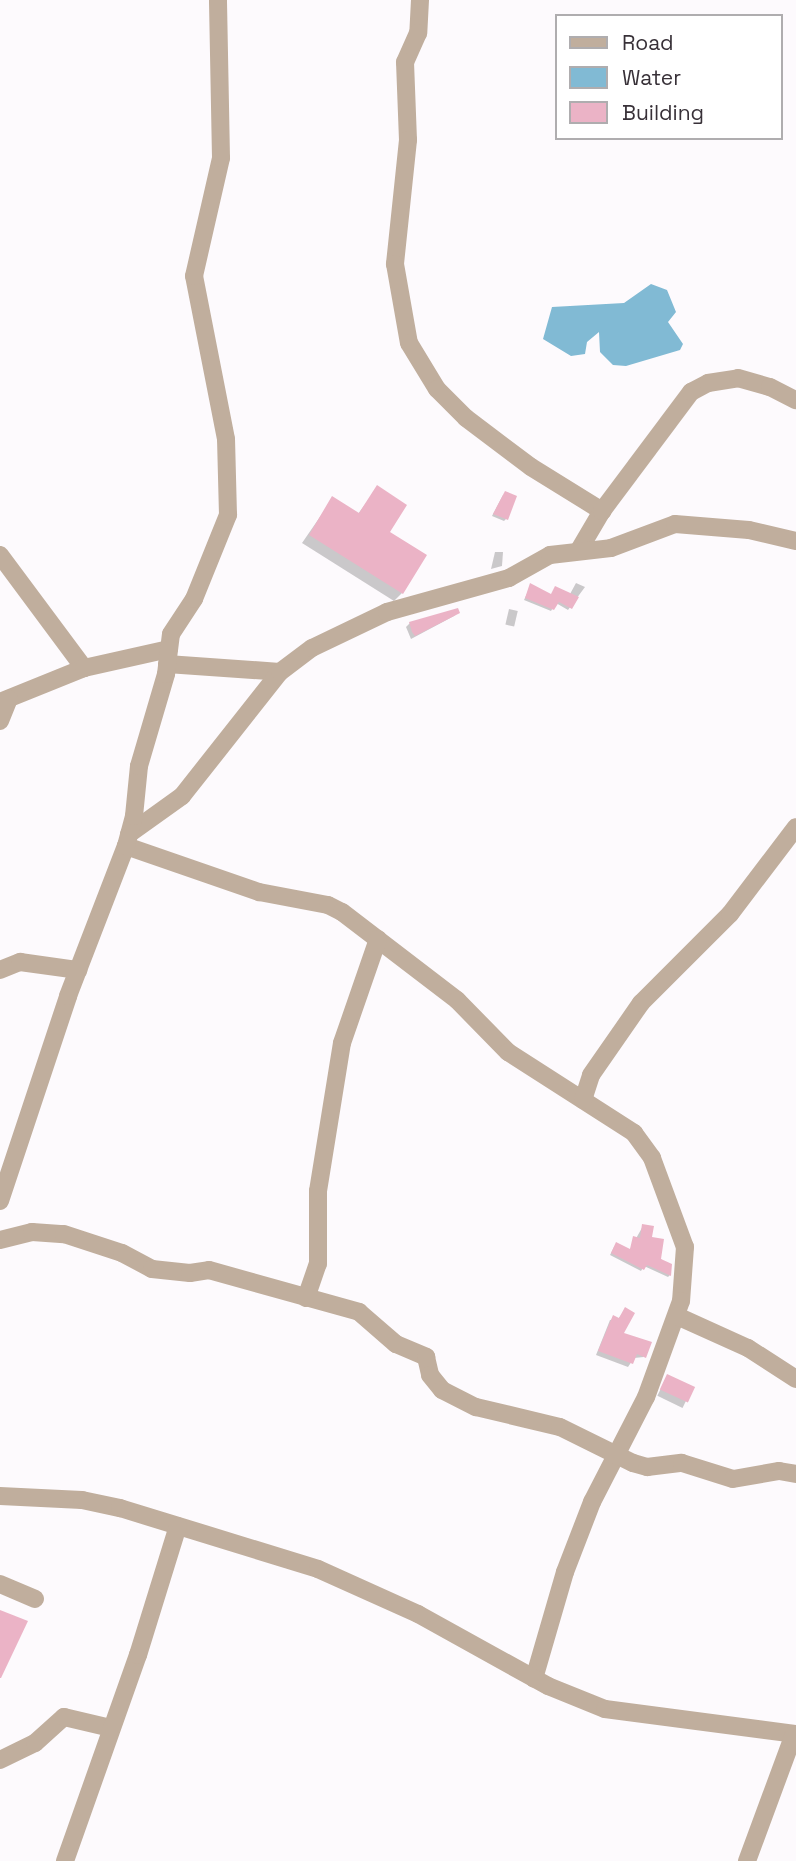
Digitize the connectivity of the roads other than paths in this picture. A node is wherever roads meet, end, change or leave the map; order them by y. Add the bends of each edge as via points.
1 (218, 0) edge
2 (420, 0) edge
3 (796, 400) edge
4 (602, 511) junction
5 (796, 541) edge
6 (579, 551) junction
7 (0, 555) edge
8 (168, 657) junction
9 (84, 668) junction
10 (281, 672) junction
11 (5, 701) edge
12 (0, 721) edge
13 (796, 827) edge
14 (127, 840) junction
15 (378, 939) junction
16 (0, 970) edge
17 (78, 970) junction
18 (583, 1100) junction
19 (0, 1201) edge
20 (0, 1240) edge
21 (306, 1298) junction
22 (677, 1315) junction
23 (796, 1379) edge
24 (618, 1456) junction
25 (796, 1474) edge
26 (0, 1496) edge
27 (178, 1526) junction
28 (0, 1584) edge
29 (35, 1599) dead end
30 (534, 1679) junction
31 (111, 1728) junction
32 (795, 1734) edge
33 (0, 1760) edge
34 (65, 1861) edge
35 (747, 1861) edge

1 - 8 street via 220,169 194,276 231,485 219,543 194,599 171,634
2 - 4 street via 418,33 405,62 408,140 395,264 409,343 437,388 466,418 531,467
3 - 4 street via 738,378 691,391
4 - 6 street
5 - 6 street via 749,530 676,524 611,548
6 - 10 street via 550,555 509,578 387,612 312,648
7 - 9 street
8 - 9 street
8 - 10 street
8 - 14 street via 139,766
9 - 11 street
10 - 14 street via 182,796
11 - 12 street
13 - 18 street via 730,914 641,1003 591,1075
14 - 15 street via 259,892 328,905
14 - 17 street
15 - 18 street via 457,1000 508,1052
15 - 21 street via 342,1043 318,1191 318,1264
16 - 17 street via 20,962
17 - 19 street
18 - 22 street via 634,1133 663,1181 685,1247 686,1272
20 - 21 street via 32,1232 64,1234 122,1253 152,1269 209,1270
21 - 24 street via 368,1316 390,1339 426,1357 435,1384 459,1399 560,1427
22 - 23 street via 748,1348
22 - 24 street
24 - 25 street via 648,1467 682,1463 733,1479 779,1471
24 - 30 street via 592,1502 565,1572
26 - 27 street via 82,1500
27 - 30 street via 346,1580
27 - 31 street
28 - 29 street
30 - 32 street via 605,1709
31 - 33 street via 64,1717 35,1743
31 - 34 street
32 - 35 street

